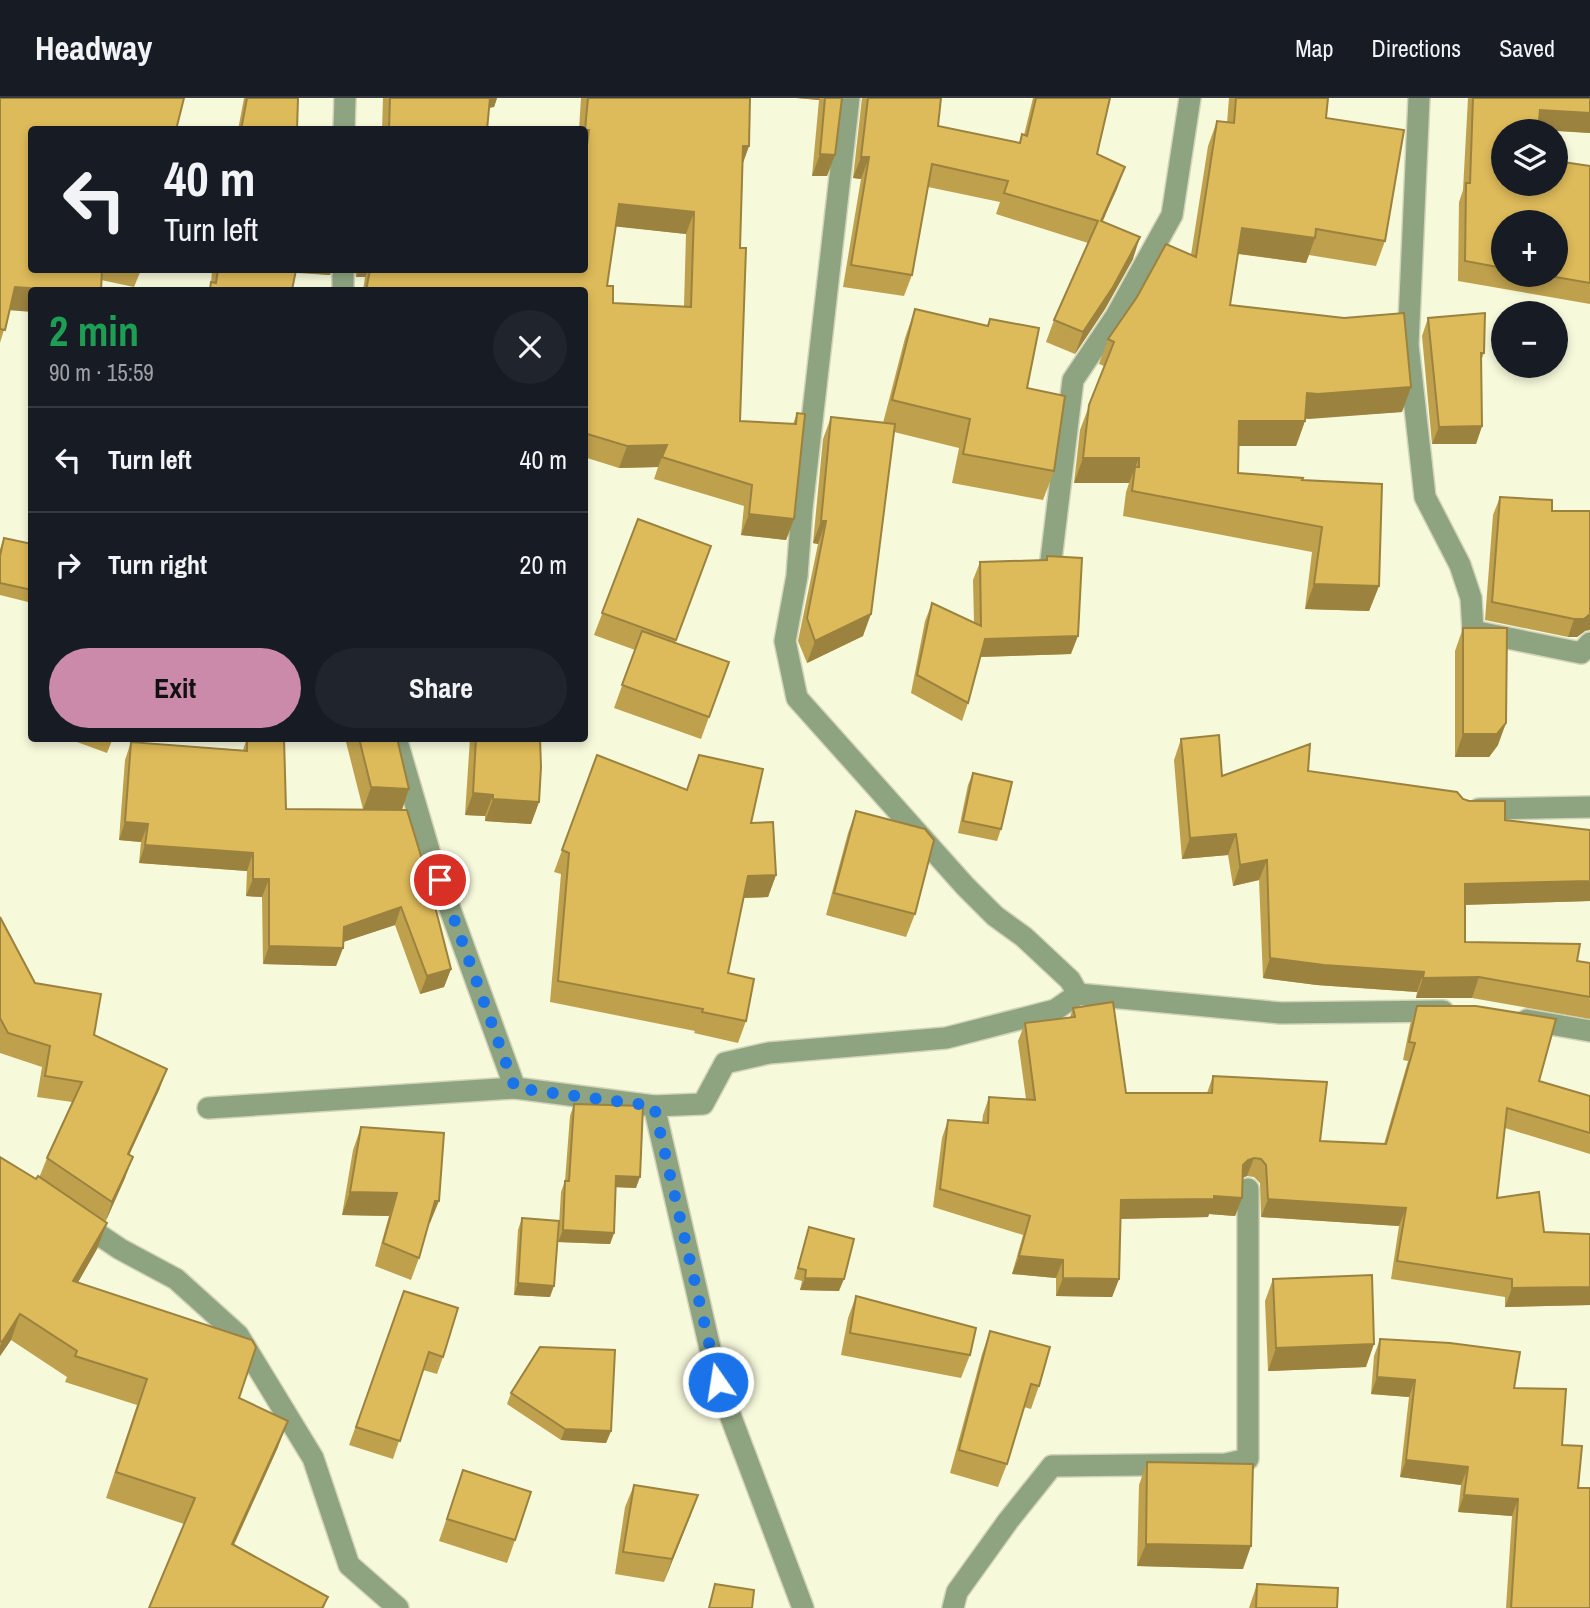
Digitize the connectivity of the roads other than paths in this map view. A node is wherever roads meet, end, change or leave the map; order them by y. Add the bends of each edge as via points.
1 (345, 98) edge
2 (849, 98) edge
3 (1190, 98) edge
4 (1419, 98) edge
5 (344, 126) edge
6 (1051, 560) edge
7 (1590, 643) edge
8 (397, 742) edge
9 (1590, 807) edge
10 (1462, 809) edge
11 (1078, 994) junction
12 (1457, 1011) edge
13 (1510, 1018) edge
14 (1590, 1031) edge
15 (515, 1088) junction
16 (654, 1106) junction
17 (208, 1108) dead end
18 (1248, 1189) dead end
19 (65, 1212) edge
20 (398, 1608) edge
21 (803, 1608) edge
22 (953, 1608) edge

1 - 5 street
2 - 11 street via 797,576 785,640 797,698 965,886 1070,980
3 - 6 street via 1172,215 1116,316 1073,380
4 - 7 street via 1408,345 1425,497 1461,565 1471,598 1473,631 1581,653
8 - 15 street via 430,854
9 - 10 street
11 - 12 street via 1281,1013
11 - 16 street via 1055,1010 946,1038 769,1053 725,1063 703,1104
13 - 14 street
15 - 16 street
15 - 17 street
16 - 21 street via 718,1382
18 - 22 street via 1248,1459 1226,1464 1052,1466 957,1592
19 - 20 street via 176,1279 238,1335 313,1458 349,1565

